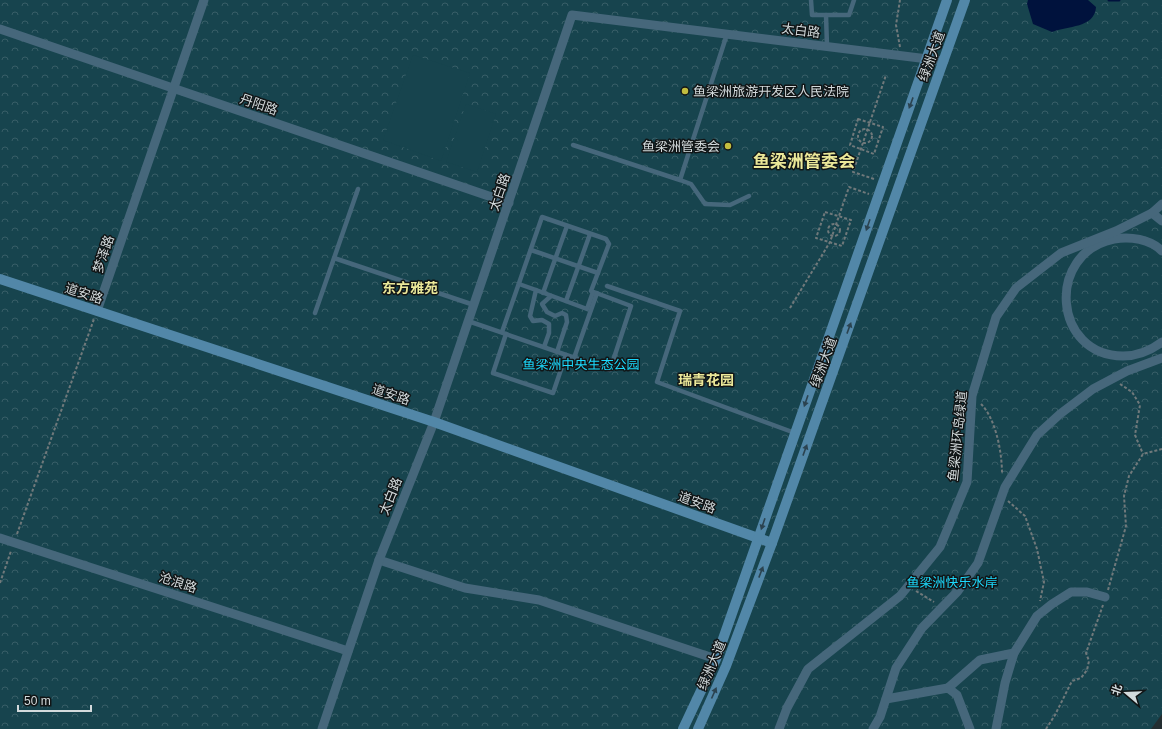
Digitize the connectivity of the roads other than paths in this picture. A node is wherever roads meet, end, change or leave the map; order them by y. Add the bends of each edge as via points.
1 (204, 0) edge
2 (811, 0) edge
3 (854, 0) edge
4 (947, 0) edge
5 (965, 0) edge
6 (826, 15) junction
7 (0, 29) edge
8 (727, 34) junction
9 (827, 46) junction
10 (927, 59) junction
11 (944, 61) junction
12 (174, 89) junction
13 (573, 145) dead end
14 (680, 180) junction
15 (358, 188) dead end
16 (749, 196) dead end
17 (508, 204) junction
18 (1162, 204) edge
19 (1152, 213) junction
20 (1162, 221) edge
21 (568, 226) junction
22 (590, 234) junction
23 (531, 250) junction
24 (1162, 251) edge
25 (334, 258) junction
26 (556, 259) junction
27 (578, 267) junction
28 (598, 273) junction
29 (0, 279) edge
30 (519, 284) junction
31 (607, 286) dead end
32 (536, 290) junction
33 (595, 292) junction
34 (543, 293) junction
35 (550, 296) junction
36 (566, 301) junction
37 (474, 305) junction
38 (97, 311) junction
39 (316, 313) dead end
40 (468, 321) junction
41 (504, 333) junction
42 (1162, 342) edge
43 (544, 347) junction
44 (557, 352) junction
45 (566, 355) junction
46 (1134, 356) junction
47 (574, 358) junction
48 (1162, 358) edge
49 (1138, 366) junction
50 (434, 422) junction
51 (795, 433) junction
52 (0, 538) edge
53 (758, 538) junction
54 (772, 543) junction
55 (379, 560) junction
56 (1105, 597) dead end
57 (348, 651) junction
58 (1014, 653) junction
59 (716, 659) junction
60 (948, 688) junction
61 (886, 699) junction
62 (322, 729) edge
63 (683, 729) edge
64 (698, 729) edge
65 (779, 729) edge
66 (873, 729) edge
67 (970, 729) edge
68 (996, 729) edge

1 - 12 street, 梦泽路
2 - 6 lane via 812,15
3 - 6 lane via 849,15
4 - 10 main road, 绿洲大道
5 - 11 main road, 绿洲大道
6 - 9 lane
7 - 12 street, 丹阳路
8 - 9 street, 太白路
8 - 14 lane
8 - 17 street, 太白路 via 572,15
9 - 10 street, 太白路
10 - 11 street, 太白路
10 -> 51 main road, 绿洲大道
54 -> 11 main road, 绿洲大道
12 - 17 street, 丹阳路
12 - 38 street, 梦泽路
13 - 14 lane
14 - 16 lane via 691,184 706,204 730,205
15 - 25 lane
17 - 37 street, 太白路
18 - 19 street, 鱼梁洲环岛绿道
19 - 20 street
19 - 65 street, 鱼梁洲环岛绿道 via 1061,253 1016,288 996,317 972,396 967,482 940,547 900,596 808,668
21 - 22 lane
21 - 23 lane via 542,217
21 - 26 lane
22 - 27 lane
22 - 28 lane via 606,239 609,244
23 - 26 lane
23 - 30 lane
24 - 46 street via 1142,240 1123,237 1104,241 1088,250 1075,264 1067,281 1065,300 1069,319 1080,336 1095,349 1108,354
25 - 37 lane
25 - 39 lane
26 - 27 lane
26 - 34 lane
27 - 28 lane
27 - 36 lane
28 - 33 lane via 591,291
29 - 38 main road, 道安路
30 - 32 lane
30 - 41 lane
31 - 51 lane via 680,311 657,382
32 - 34 lane
32 - 43 lane via 530,316 533,321 542,320 549,324
33 - 36 lane via 587,309
33 - 47 lane
33 - 47 lane via 631,306 610,370
34 - 35 lane
35 - 36 lane
35 - 44 lane via 542,304 547,312 554,316 562,313 566,315 567,322
37 - 40 street, 太白路
38 - 50 main road, 道安路
40 - 41 lane
40 - 50 street, 太白路
41 - 43 lane
41 - 45 lane via 493,373 553,394
42 - 46 street via 1153,349
43 - 44 lane
44 - 45 lane
45 - 47 lane
46 - 49 street
48 - 49 street
49 - 61 street via 1093,389 1037,435 1005,487 978,563 958,591 922,628 896,668
50 - 53 main road, 道安路
50 - 55 street, 太白路
51 -> 53 main road, 绿洲大道
52 - 57 street, 沧浪路
53 - 54 main road, 道安路
53 - 59 main road, 绿洲大道
64 -> 54 main road, 绿洲大道 via 726,666
55 - 57 street, 太白路
55 - 59 street via 465,588 539,600
56 - 58 street via 1087,592 1071,592 1037,616
57 - 62 street, 太白路
58 - 60 street via 980,660
58 - 68 street
59 - 63 main road, 绿洲大道
60 - 61 street
60 - 67 street via 958,696
61 - 66 street

